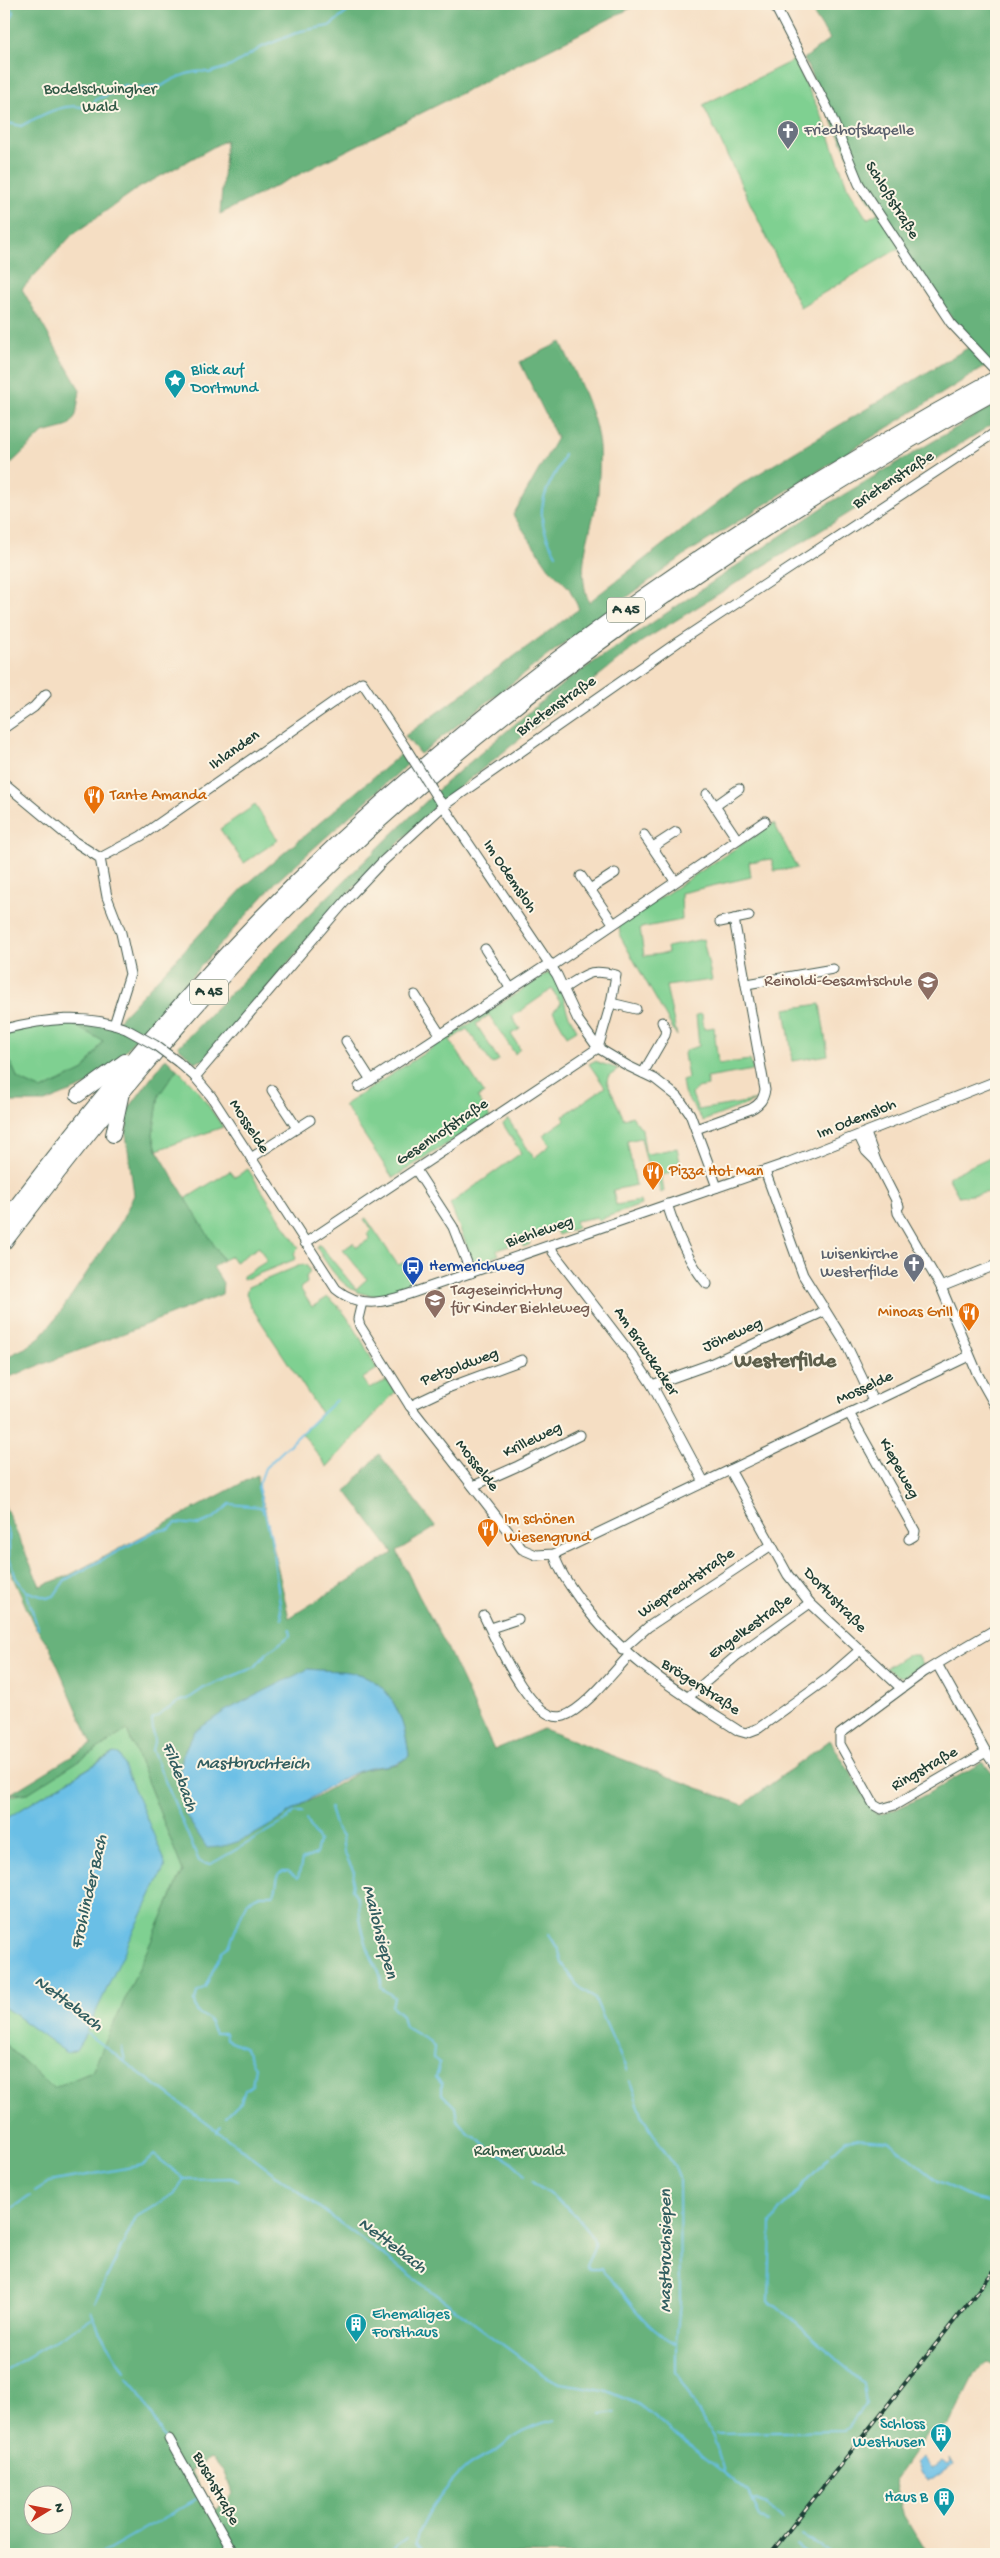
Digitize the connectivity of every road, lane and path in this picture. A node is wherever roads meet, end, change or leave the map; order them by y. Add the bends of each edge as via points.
1 (774, 4) edge
2 (996, 371) edge
3 (996, 378) edge
4 (996, 392) edge
5 (996, 432) edge
6 (362, 682) joint
7 (46, 694) dead end
8 (4, 728) edge
9 (4, 783) edge
10 (739, 789) dead end
11 (707, 794) dead end
12 (440, 802) junction
13 (715, 806) junction
14 (765, 821) dead end
15 (676, 832) dead end
16 (644, 834) dead end
17 (737, 839) junction
18 (653, 847) junction
19 (100, 858) junction
20 (615, 873) dead end
21 (581, 876) dead end
22 (675, 881) junction
23 (590, 890) junction
24 (749, 916) dead end
25 (734, 919) junction
26 (720, 922) dead end
27 (613, 923) junction
28 (485, 949) dead end
29 (551, 964) junction
30 (833, 969) dead end
31 (747, 984) junction
32 (564, 988) junction
33 (511, 989) junction
34 (415, 995) dead end
35 (611, 1003) junction
36 (636, 1009) dead end
37 (662, 1022) dead end
38 (114, 1025) junction
39 (4, 1028) edge
40 (440, 1034) junction
41 (346, 1041) dead end
42 (598, 1048) junction
43 (138, 1052) junction
44 (643, 1073) junction
45 (195, 1077) junction
46 (371, 1080) junction
47 (996, 1080) edge
48 (125, 1087) junction
49 (359, 1087) dead end
50 (272, 1090) dead end
51 (78, 1095) dead end
52 (310, 1120) dead end
53 (297, 1128) junction
54 (696, 1129) junction
55 (113, 1135) dead end
56 (862, 1135) junction
57 (251, 1158) junction
58 (416, 1170) junction
59 (765, 1170) junction
60 (727, 1184) joint
61 (717, 1187) junction
62 (667, 1204) junction
63 (4, 1222) edge
64 (4, 1243) edge
65 (305, 1243) junction
66 (551, 1245) junction
67 (996, 1265) edge
68 (471, 1273) junction
69 (707, 1284) dead end
70 (941, 1287) junction
71 (362, 1302) junction
72 (825, 1311) junction
73 (969, 1356) junction
74 (522, 1360) dead end
75 (652, 1385) junction
76 (873, 1401) junction
77 (410, 1406) junction
78 (996, 1407) edge
79 (849, 1413) junction
80 (580, 1435) dead end
81 (730, 1470) junction
82 (704, 1482) junction
83 (472, 1486) junction
84 (909, 1539) dead end
85 (770, 1546) junction
86 (554, 1554) junction
87 (810, 1603) junction
88 (484, 1616) dead end
89 (518, 1619) dead end
90 (490, 1628) junction
91 (996, 1629) edge
92 (860, 1650) junction
93 (626, 1653) junction
94 (937, 1664) junction
95 (901, 1688) junction
96 (688, 1698) junction
97 (986, 1752) junction
98 (996, 1767) edge
99 (169, 2439) dead end
100 (234, 2554) edge

1 - 2 street, Schloßstraße via 829,111 859,184 951,323
3 - 43 highway, A 45 via 888,439 755,522 619,615 494,708 371,812 289,889
4 - 48 highway, A 45 via 898,448 760,535 632,621 495,724 395,808 296,900
5 - 12 street, Brietenstraße
6 - 12 street, Im Odemsloh, bridge
6 - 19 street, Ihlanden via 141,836
7 - 8 street via 34,707
9 - 19 street via 74,842
10 - 13 street
11 - 13 street
12 - 29 street, Im Odemsloh
12 - 45 street, Brietenstraße via 349,897
13 - 17 street
14 - 17 street
15 - 18 street
16 - 18 street
17 - 22 street
18 - 22 street
19 - 38 street via 107,897 121,933 129,968 129,980
20 - 23 street
21 - 23 street
22 - 27 street
23 - 27 street
24 - 25 street
25 - 26 street
25 - 31 street
27 - 29 street
28 - 33 street
29 - 32 street, Im Odemsloh
29 - 33 street
30 - 31 street
31 - 54 street via 764,1098 751,1109
32 - 35 street via 598,970 616,975
32 - 42 street, Im Odemsloh via 578,1020
33 - 40 street
34 - 40 street
35 - 36 street
35 - 42 street
37 - 44 street via 665,1035
38 - 39 street, Mosselde via 62,1019
38 - 45 street, Mosselde, bridge via 155,1045
40 - 46 street
41 - 46 street
42 - 44 street, Im Odemsloh
42 - 58 street, Gesenhofstraße
43 - 51 highway
43 - 63 highway, A 45
44 - 54 street, Im Odemsloh via 678,1097
45 - 57 street, Mosselde
46 - 49 street
47 - 56 street, Im Odemsloh
48 - 55 highway
48 - 64 highway, A 45
50 - 53 street
52 - 53 street
53 - 57 street
54 - 61 street, Im Odemsloh
56 - 59 street, Im Odemsloh
56 - 70 street
57 - 65 street, Mosselde
58 - 65 street, Gesenhofstraße
58 - 68 street via 453,1227
59 - 60 street, Im Odemsloh
59 - 72 street via 800,1268
60 - 61 street, Biehleweg
61 - 62 street, Biehleweg
62 - 66 street, Biehleweg
62 - 69 street via 678,1236
65 - 71 street, Mosselde via 336,1289
66 - 68 street, Biehleweg
66 - 75 street, Am Brauckacker
67 - 70 street
68 - 71 street, Biehleweg via 382,1303
70 - 73 street
71 - 77 street, Mosselde via 358,1319 360,1326
72 - 75 street, Jöheweg via 708,1365
72 - 76 street via 846,1344
73 - 76 street, Mosselde
73 - 78 street
74 - 77 street, Petzoldweg
75 - 82 street, Am Brauckacker
76 - 79 street, Mosselde
77 - 83 street, Mosselde
79 - 81 street, Mosselde
79 - 84 street, Kiepeweg via 915,1531
80 - 83 street, Krilleweg
81 - 82 street, Mosselde
81 - 85 street, Dortustraße
82 - 86 street, Mosselde
83 - 86 street, Mosselde via 522,1549 536,1555
85 - 87 street, Dortustraße
85 - 93 street, Wieprechtstraße via 648,1627
86 - 93 street, Brögerstraße via 580,1600
87 - 92 street, Dortustraße
87 - 96 street, Engelkestraße via 736,1656
88 - 90 street, Wieprechtstraße
89 - 90 street
90 - 93 street, Wieprechtstraße via 528,1697 551,1716 562,1716 582,1703
91 - 94 street
92 - 95 street, Dortustraße
92 - 96 street, Brögerstraße via 828,1678 752,1732 739,1731
93 - 96 street, Brögerstraße
94 - 95 street
94 - 97 street
95 - 97 street, Ringstraße via 839,1738 878,1807 889,1808
97 - 98 street
99 - 100 street, Buschstraße

